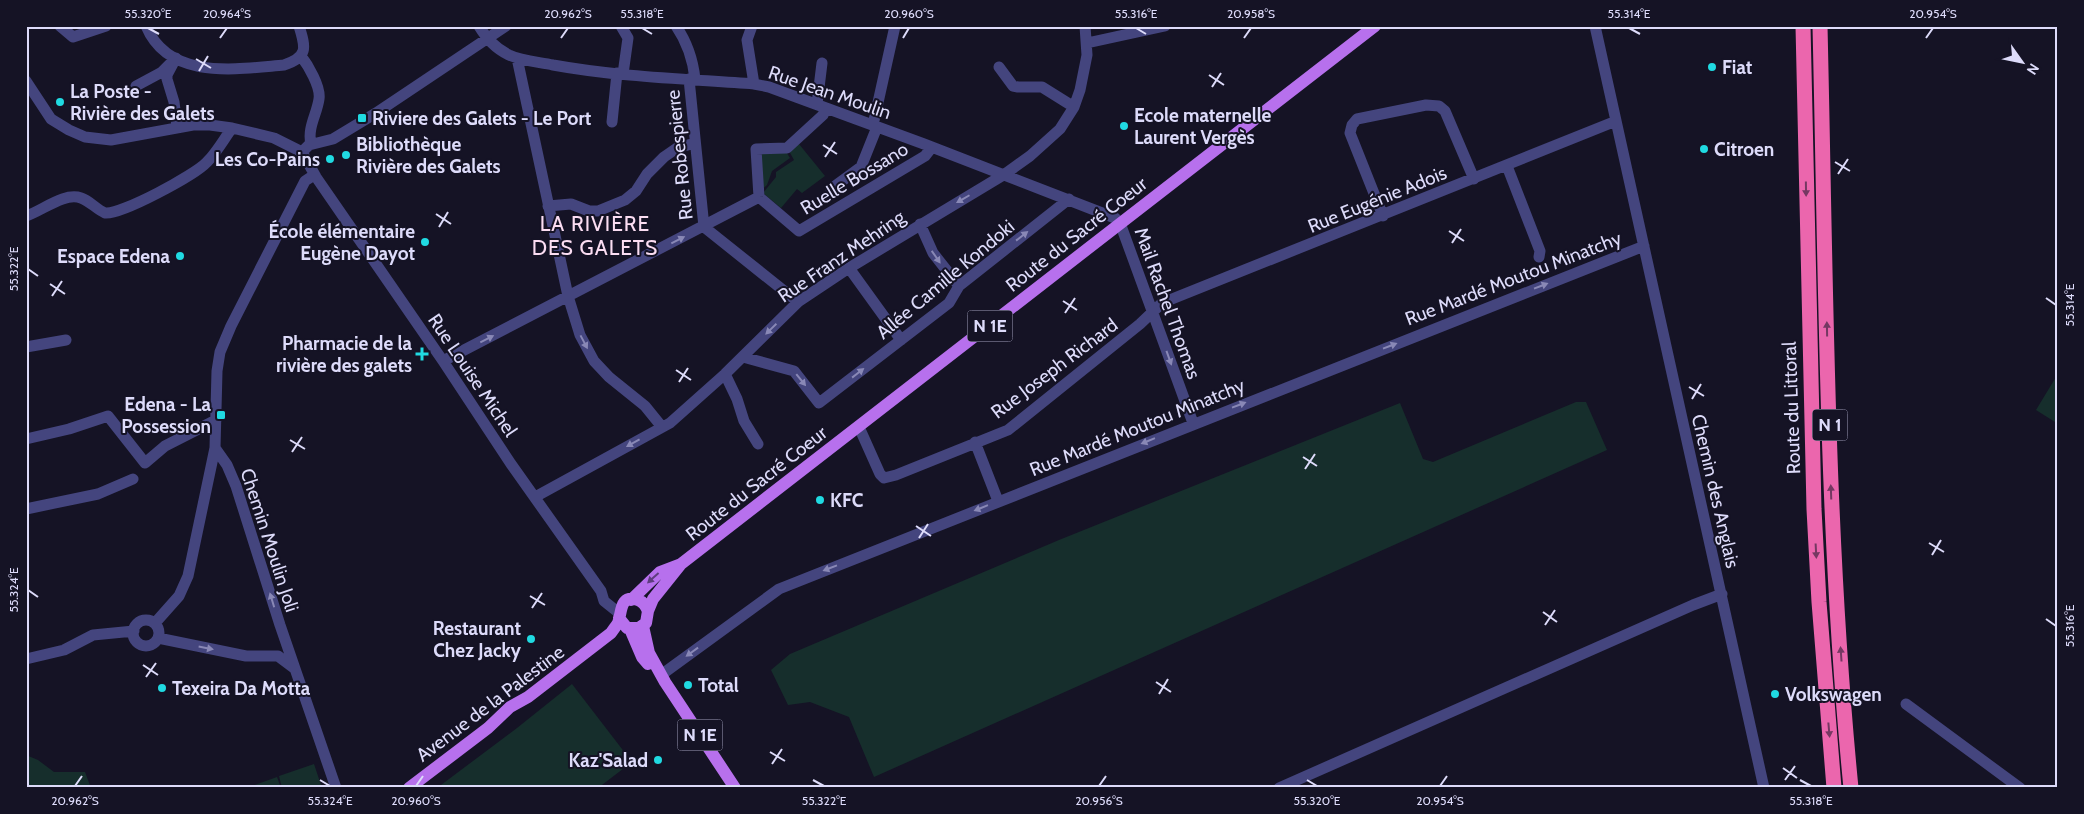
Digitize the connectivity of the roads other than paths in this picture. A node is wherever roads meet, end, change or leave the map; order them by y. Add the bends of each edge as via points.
1 (60, 26) edge
2 (106, 26) edge
3 (146, 26) edge
4 (299, 26) edge
5 (479, 26) edge
6 (506, 26) edge
7 (621, 26) edge
8 (676, 26) edge
9 (752, 26) edge
10 (893, 26) edge
11 (1085, 26) edge
12 (1165, 26) edge
13 (1375, 26) edge
14 (1595, 26) edge
15 (1792, 26) edge
16 (1803, 26) edge
17 (1820, 26) edge
18 (1828, 26) edge
19 (487, 39) junction
20 (1087, 44) junction
21 (301, 56) junction
22 (176, 58) junction
23 (517, 58) junction
24 (822, 63) dead end
25 (999, 67) dead end
26 (620, 74) junction
27 (692, 79) junction
28 (26, 81) edge
29 (754, 84) junction
30 (136, 86) dead end
31 (822, 106) junction
32 (1074, 107) junction
33 (1616, 121) junction
34 (612, 122) dead end
35 (875, 126) junction
36 (177, 127) junction
37 (232, 128) junction
38 (1805, 141) junction
39 (695, 143) junction
40 (932, 147) junction
41 (1823, 147) junction
42 (307, 148) junction
43 (1507, 166) junction
44 (1005, 174) junction
45 (316, 177) junction
46 (1474, 179) junction
47 (831, 189) dead end
48 (759, 197) junction
49 (1069, 200) junction
50 (548, 206) junction
51 (28, 214) edge
52 (1383, 216) junction
53 (1120, 223) junction
54 (920, 224) junction
55 (704, 226) junction
56 (1644, 246) junction
57 (1539, 257) dead end
58 (849, 268) junction
59 (959, 286) junction
60 (568, 296) junction
61 (798, 302) junction
62 (1152, 312) junction
63 (66, 340) dead end
64 (901, 340) junction
65 (26, 347) edge
66 (743, 357) junction
67 (443, 361) junction
68 (725, 374) junction
69 (216, 420) junction
70 (1193, 423) junction
71 (662, 427) junction
72 (859, 427) junction
73 (26, 439) edge
74 (975, 442) junction
75 (758, 444) dead end
76 (215, 448) junction
77 (133, 479) dead end
78 (535, 497) junction
79 (998, 501) junction
80 (26, 509) edge
81 (681, 564) junction
82 (601, 591) junction
83 (1722, 594) junction
84 (629, 600) junction
85 (648, 611) junction
86 (619, 615) junction
87 (155, 623) junction
88 (643, 626) junction
89 (628, 629) junction
90 (134, 630) junction
91 (158, 638) junction
92 (287, 646) junction
93 (593, 648) junction
94 (278, 656) junction
95 (26, 659) edge
96 (294, 668) junction
97 (663, 679) junction
98 (1906, 704) dead end
99 (336, 788) edge
100 (409, 788) edge
101 (735, 788) edge
102 (1279, 788) edge
103 (1764, 788) edge
104 (1834, 788) edge
105 (1851, 788) edge
106 (2020, 788) edge

1 - 2 street via 73,37
3 - 22 street via 155,42
4 - 21 street via 304,43
5 - 19 street
6 - 19 street
7 - 26 street via 628,38
8 - 27 street, Rue Robespierre via 684,37 693,64
9 - 29 street via 747,40
10 - 35 street
11 - 20 street, Rue Franz Mehring
12 - 20 street
13 - 53 main road, Route du Sacré Coeur / N 1E
14 - 33 street, Chemin des Anglais
15 - 38 highway
16 - 38 highway, Route du Littoral / N 1
17 - 41 highway, Route du Littoral / N 1
18 - 41 highway
19 - 23 street, Rue Jean Moulin
19 - 42 street via 376,113 333,139
20 - 32 street, Rue Franz Mehring via 1084,71
21 - 22 street via 284,65 217,70
21 - 42 street via 320,94
22 - 30 street via 162,72
22 - 36 street via 166,79 174,102
23 - 26 street, Rue Jean Moulin
23 - 50 street
24 - 31 street
25 - 32 street via 1013,86 1042,87
26 - 27 street, Rue Jean Moulin
26 - 34 street
27 - 29 street, Rue Jean Moulin
27 - 39 street, Rue Robespierre
28 - 36 street via 51,119 85,137 111,140
29 - 31 street, Rue Jean Moulin
31 - 35 street, Rue Jean Moulin
31 - 48 street via 823,115 787,148 756,150
32 - 44 street, Rue Franz Mehring via 1060,129
33 - 43 street, Rue Eugénie Adois
33 - 56 street, Chemin des Anglais
35 - 40 street, Rue Jean Moulin
35 - 47 street via 861,167
36 - 37 street via 193,124
37 - 42 street
37 - 51 street via 198,170 124,209 105,212 84,199 74,197
38 -> 104 highway, Route du Littoral / N 1 via 1814,508
39 - 50 street via 664,157 631,197 611,206 589,211 572,204
39 - 55 street, Rue Robespierre
40 - 44 street, Rue Jean Moulin
40 - 48 street, Ruelle Bossano via 925,156 800,230
105 -> 41 highway, Route du Littoral / N 1 via 1832,498
42 - 45 street, Rue Louise Michel
43 - 46 street, Rue Eugénie Adois
43 - 57 street via 1540,251
44 - 49 street, Rue Jean Moulin
44 -> 54 street, Rue Franz Mehring
45 - 67 street, Rue Louise Michel
45 - 69 street via 305,181 231,326 218,363
46 - 52 street, Rue Eugénie Adois
46 - 52 street via 1445,111 1439,106 1426,105 1357,119 1350,129 1352,138
48 - 55 street
49 - 53 street, Rue Jean Moulin via 1115,218
59 -> 49 street, Allée Camille Kondoki
50 - 60 street
52 - 62 street, Rue Eugénie Adois via 1162,303
53 - 62 street, Mail Rachel Thomas
53 - 72 main road, Route du Sacré Coeur / N 1E
54 - 58 street, Rue Franz Mehring
54 -> 59 street via 933,253
60 -> 55 street
55 - 61 street, Rue Robespierre
70 -> 56 street, Rue Mardé Moutou Minatchy
56 - 83 street, Chemin des Anglais
58 - 61 street, Rue Franz Mehring
58 - 64 street
59 - 64 street, Allée Camille Kondoki via 949,303
67 -> 60 street
60 -> 71 street via 580,335 594,361 645,406
61 -> 66 street, Rue Franz Mehring
62 -> 70 street, Mail Rachel Thomas
62 - 74 street, Rue Joseph Richard via 1008,430
63 - 65 street
66 -> 64 street, Allée Camille Kondoki via 794,371 819,403
66 - 68 street, Rue Franz Mehring
67 - 78 street, Rue Louise Michel
68 - 71 street, Rue Franz Mehring
68 - 75 street via 744,421
69 - 73 street via 165,446 145,463 108,416
69 - 76 street
70 -> 79 street, Rue Mardé Moutou Minatchy
71 -> 78 street, Rue Franz Mehring
72 - 74 street, Rue Joseph Richard via 884,478
72 - 81 main road, Route du Sacré Coeur / N 1E
74 - 79 street
76 - 87 street via 186,583 180,596
92 -> 76 street, Chemin Moulin Joli via 236,486
77 - 80 street via 98,494
78 - 82 street, Rue Louise Michel
79 -> 97 street, Rue Mardé Moutou Minatchy via 779,589
81 -> 84 main road, Route du Sacré Coeur / N 1E via 660,572
81 - 85 main road, Route du Sacré Coeur / N 1E via 653,599
82 - 84 street via 612,598
82 - 86 street, Rue Louise Michel via 604,601
83 - 102 street
83 - 103 street, Chemin des Anglais
84 - 85 main road via 644,603
84 - 86 main road via 623,604
85 - 88 main road via 648,620
86 - 89 main road
86 - 93 main road via 611,633
87 - 90 street via 144,620
87 - 91 street via 159,630
88 - 89 main road
88 - 97 main road, N 1E via 649,653
89 - 93 main road
89 - 97 main road, N 1E via 642,657
90 - 91 street via 137,642 144,646
90 - 95 street via 93,635 64,650
91 -> 94 street via 246,656
92 - 94 street
92 - 96 street, Chemin Moulin Joli
93 - 100 main road, Avenue de la Palestine via 510,707 488,728
94 - 96 street
96 - 99 street, Chemin Moulin Joli
97 - 101 main road, N 1E
98 - 106 street

